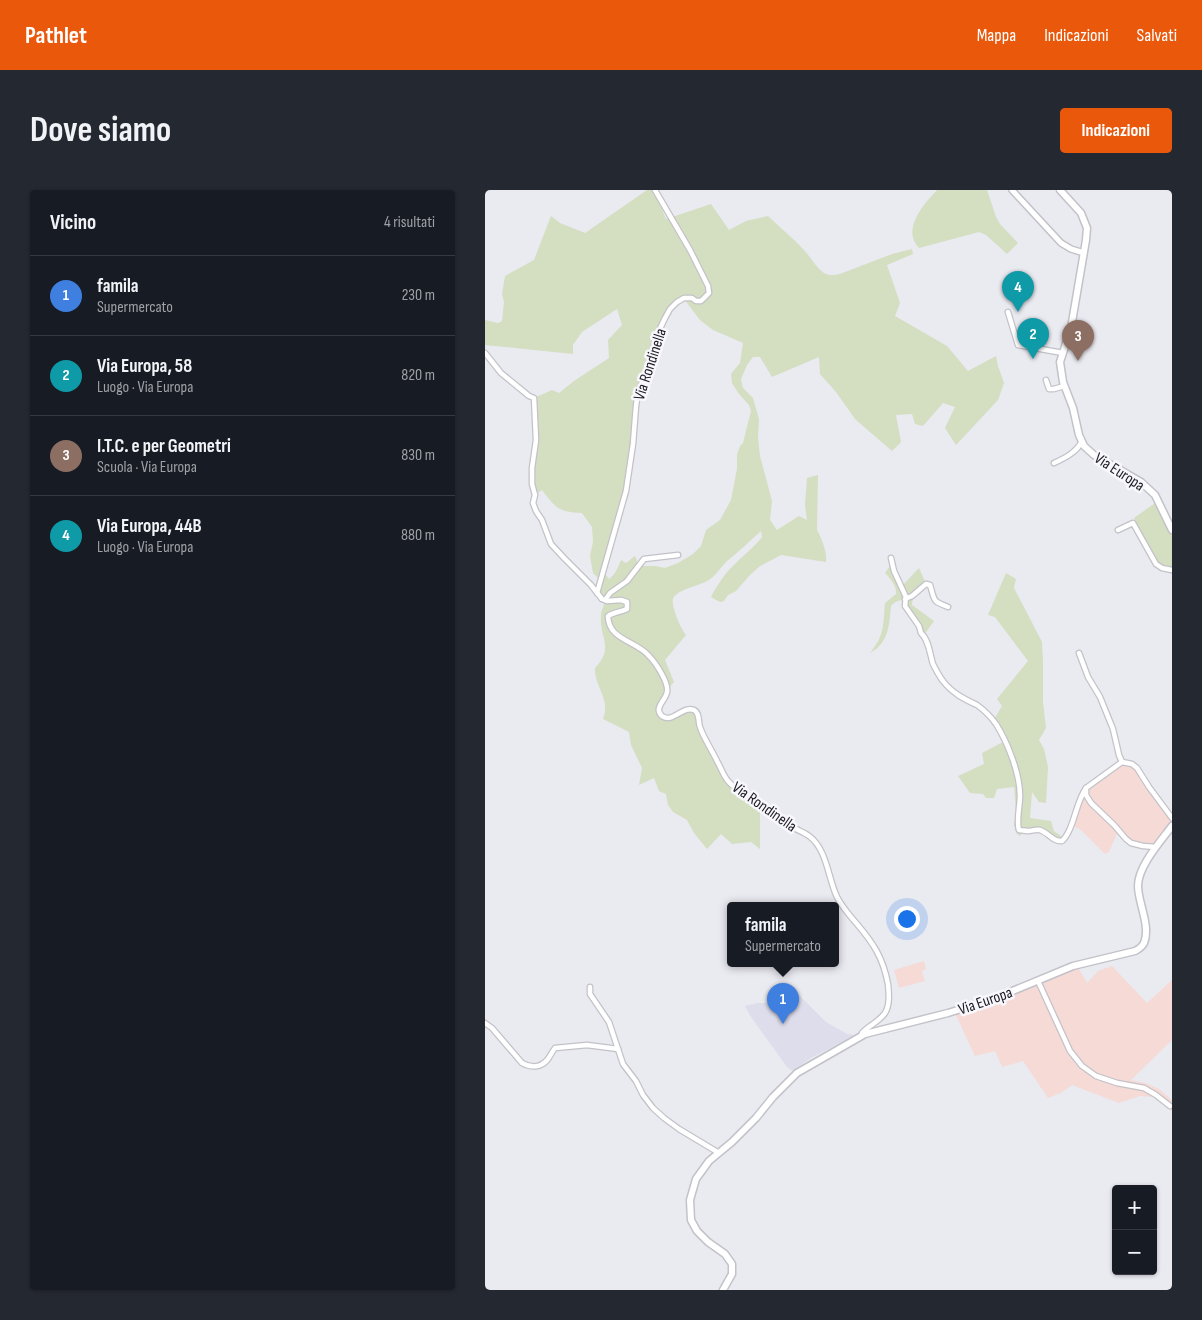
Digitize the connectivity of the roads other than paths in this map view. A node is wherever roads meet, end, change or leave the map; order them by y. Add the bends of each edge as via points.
1 (655, 190) edge
2 (1012, 190) edge
3 (1060, 190) edge
4 (1084, 254) junction
5 (1007, 312) dead end
6 (485, 353) edge
7 (1063, 353) junction
8 (1046, 380) dead end
9 (1064, 386) junction
10 (1082, 441) junction
11 (1054, 463) dead end
12 (1117, 530) dead end
13 (1172, 530) edge
14 (679, 555) dead end
15 (891, 558) dead end
16 (1172, 570) edge
17 (597, 593) junction
18 (905, 599) junction
19 (605, 600) junction
20 (948, 607) dead end
21 (1079, 653) dead end
22 (1122, 762) junction
23 (1086, 788) junction
24 (1172, 818) edge
25 (1172, 826) edge
26 (1157, 847) junction
27 (1038, 981) junction
28 (590, 987) dead end
29 (485, 1023) edge
30 (862, 1036) junction
31 (618, 1049) junction
32 (1170, 1106) dead end
33 (719, 1153) junction
34 (723, 1290) edge

1 - 17 street, Via Rondinella via 691,250 709,293 701,301 684,298 677,302 657,335 636,406 627,491
2 - 4 street via 1061,243
3 - 4 main road, Via Europa via 1081,213 1087,228
4 - 7 main road, Via Europa via 1071,328
5 - 7 street via 1018,345
6 - 17 street, Via Rondinella via 501,373 535,398 533,503 551,544
7 - 9 main road, Via Europa via 1060,362
8 - 9 street via 1049,389
9 - 10 main road, Via Europa
10 - 11 street via 1079,447
10 - 13 main road, Via Europa via 1094,455 1141,482 1155,495
12 - 16 street via 1133,523 1156,564
14 - 19 street via 644,559 627,581
15 - 18 street
17 - 19 street, Via Rondinella
18 - 20 street via 926,584 930,585 937,603
18 - 23 street via 905,606 924,635 934,666 944,682 960,697 983,709 1003,737 1019,783 1019,830 1042,831 1058,842 1062,841 1069,832
19 - 30 street, Via Rondinella via 627,602 627,608 608,616 608,621 615,634 648,654 658,668 667,690 659,706 663,716 670,718 688,709 697,712 702,732 731,784 816,843 837,897 879,954 885,972 888,1006 882,1017 866,1028
21 - 22 street via 1113,729
22 - 23 street
22 - 24 street via 1137,768
23 - 26 street via 1091,804 1126,839 1131,843
25 - 26 main road, Via Europa
26 - 27 main road, Via Europa via 1139,878 1138,891 1145,922 1141,947 1073,966
27 - 30 main road, Via Europa via 985,1001
27 - 32 street via 1070,1051 1082,1066 1096,1076 1145,1088
28 - 31 street via 590,994 609,1022
29 - 31 street via 528,1067 543,1064 555,1048 587,1045
30 - 33 main road, Via Europa via 797,1073
31 - 33 street via 626,1070 653,1108 679,1129
33 - 34 main road, Via Europa via 696,1179 690,1200 691,1220 697,1231 732,1264

